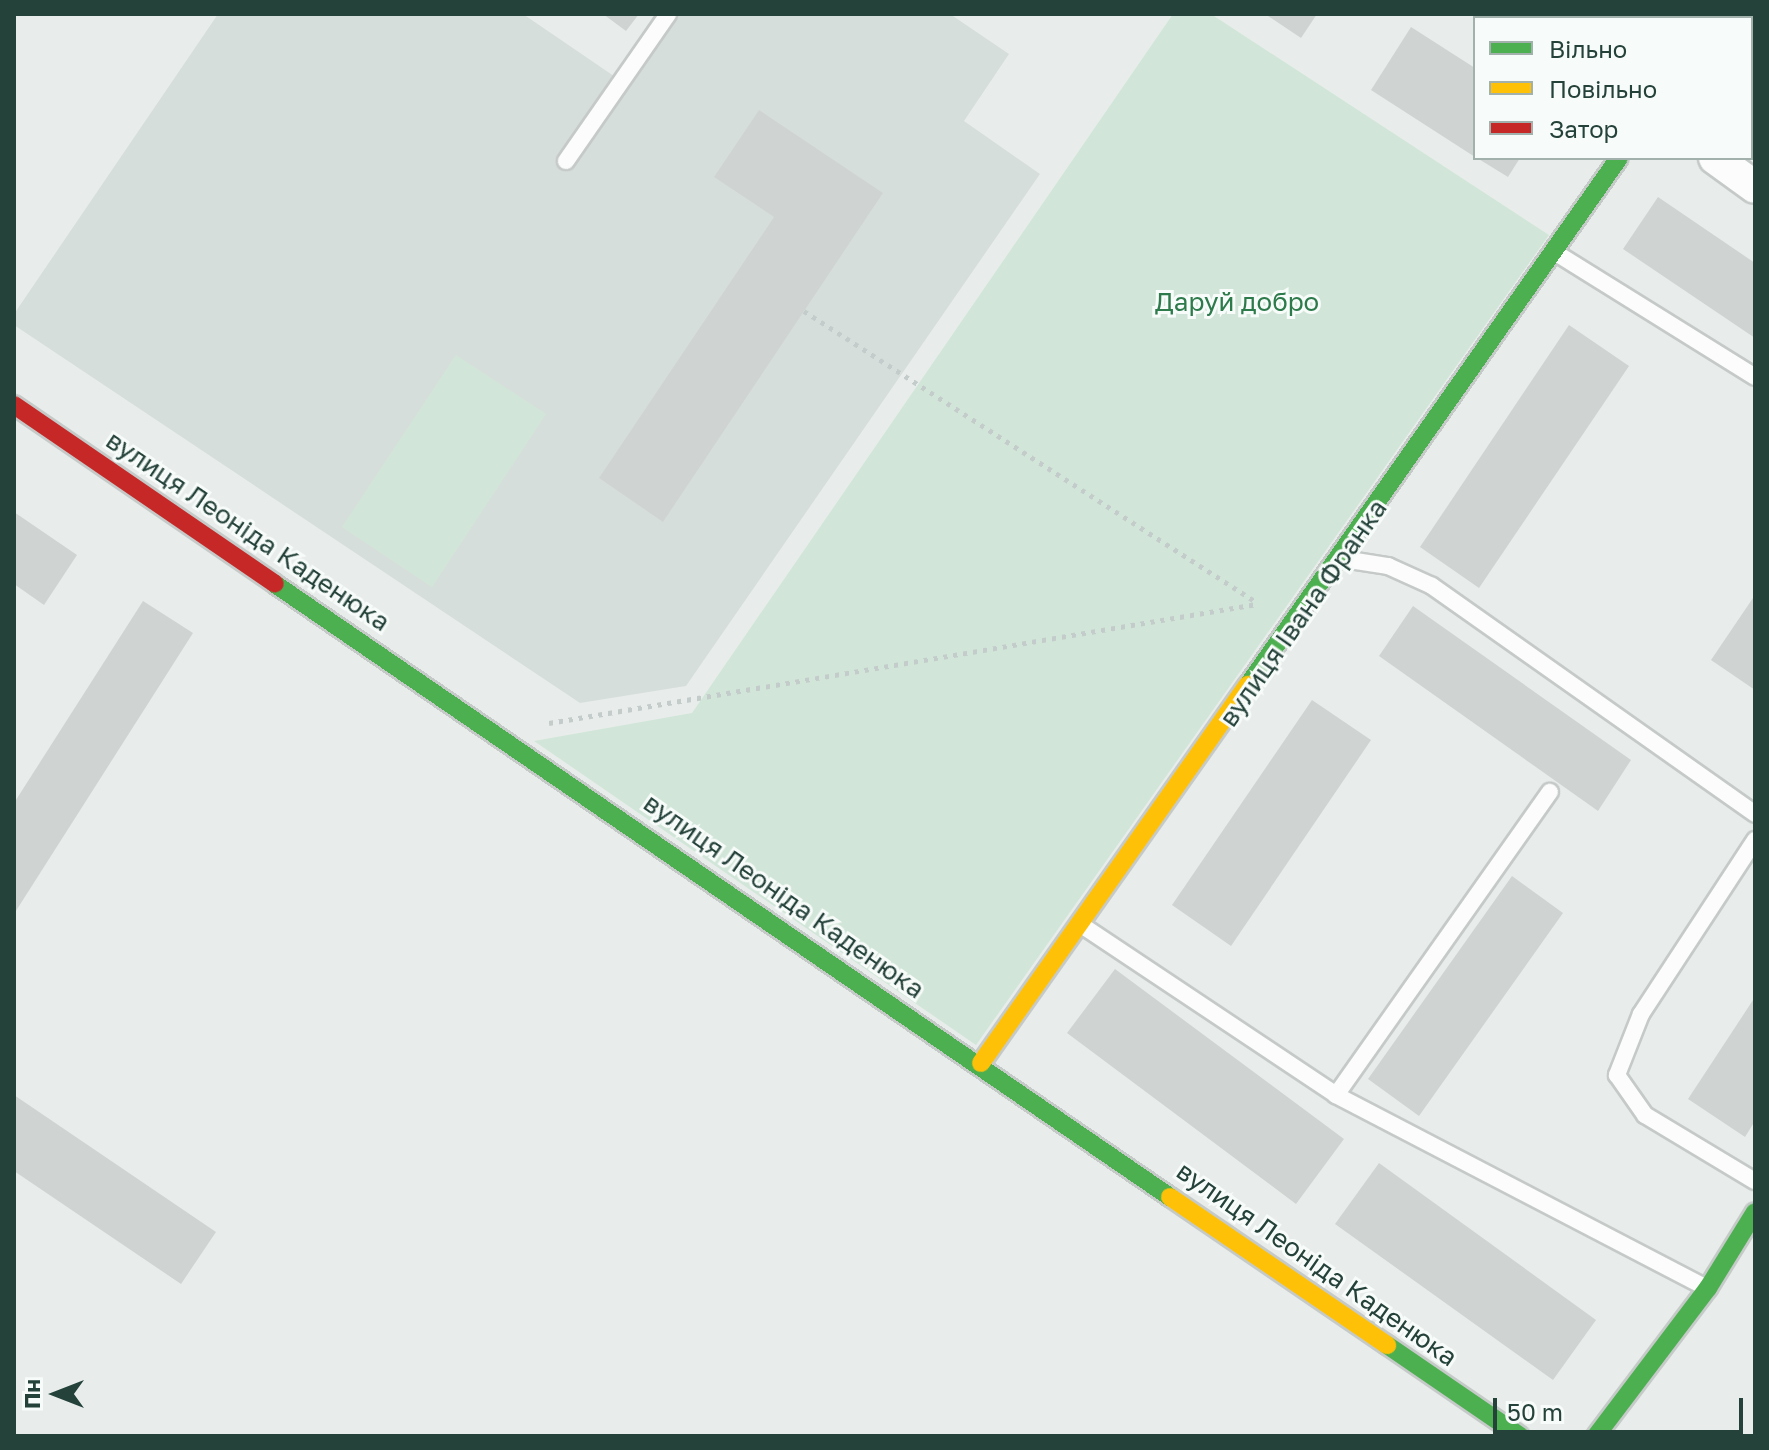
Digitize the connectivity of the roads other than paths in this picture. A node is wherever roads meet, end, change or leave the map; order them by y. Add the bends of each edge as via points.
1 (668, 14) edge
2 (1618, 160) edge
3 (1718, 160) edge
4 (566, 161) dead end
5 (1755, 187) edge
6 (1556, 253) junction
7 (1755, 377) edge
8 (14, 405) edge
9 (1343, 559) junction
10 (1550, 792) dead end
11 (1755, 814) edge
12 (1755, 840) edge
13 (1080, 924) junction
14 (981, 1063) junction
15 (1336, 1095) junction
16 (1755, 1181) edge
17 (1755, 1212) edge
18 (1708, 1288) junction
19 (1520, 1436) edge
20 (1596, 1436) edge

1 - 4 lane
2 - 6 street, вулиця Івана Франка
3 - 5 street
6 - 7 lane
6 - 9 street, вулиця Івана Франка
8 - 14 street, вулиця Леоніда Каденюка
9 - 11 lane via 1388,566 1432,586
9 - 13 street, вулиця Івана Франка
10 - 15 lane
12 - 16 lane via 1641,1014 1617,1075 1645,1115
13 - 14 street, вулиця Івана Франка
13 - 15 lane
14 - 19 street, вулиця Леоніда Каденюка
15 - 18 lane
17 - 18 street
18 - 20 street

